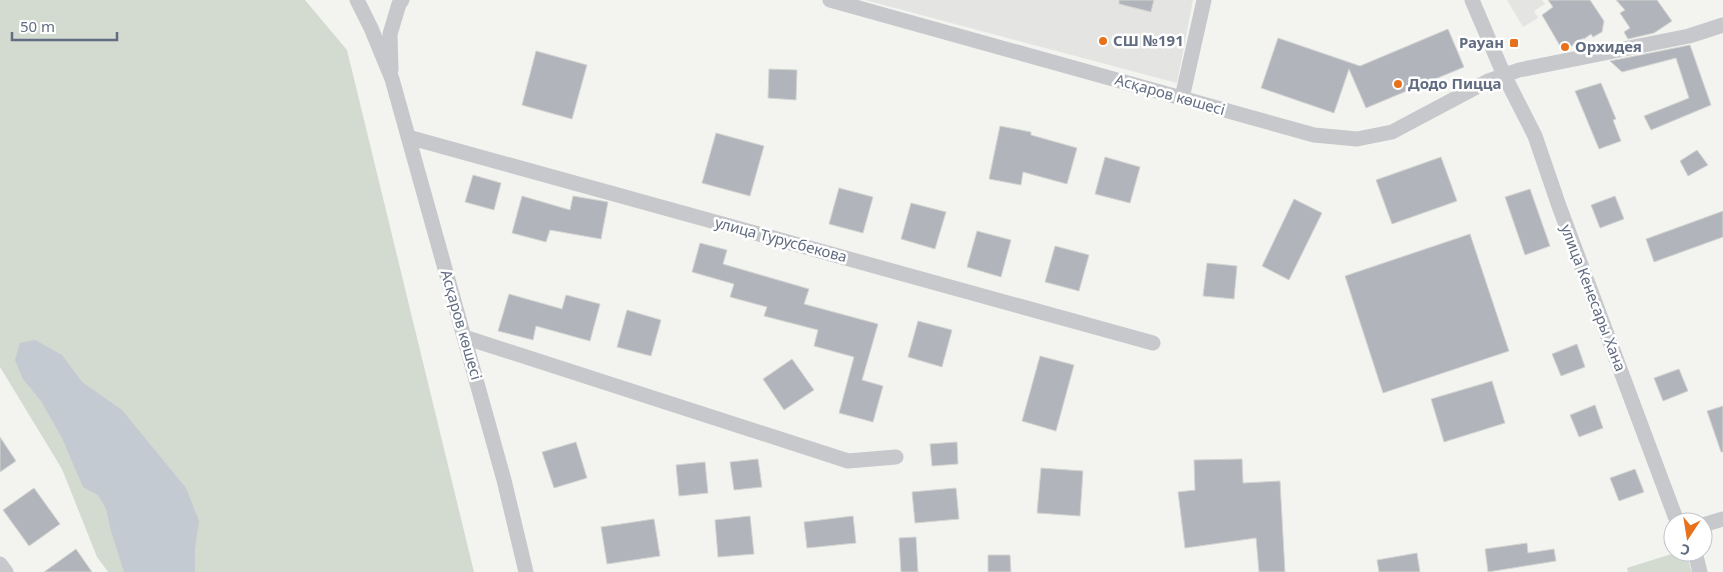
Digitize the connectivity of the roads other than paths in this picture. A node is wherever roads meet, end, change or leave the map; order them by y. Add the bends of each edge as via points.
1 (357, 0) edge
2 (402, 0) edge
3 (830, 0) edge
4 (1204, 0) edge
5 (1472, 0) edge
6 (1723, 26) edge
7 (1504, 75) junction
8 (392, 79) junction
9 (1182, 98) junction
10 (408, 137) junction
11 (464, 337) junction
12 (1153, 343) dead end
13 (896, 457) dead end
14 (1673, 512) edge
15 (0, 564) edge
16 (6, 572) edge
17 (526, 572) edge

1 - 8 street
2 - 8 street via 390,34
3 - 9 street, Асқаров көшесі
4 - 9 street
5 - 7 street
6 - 7 street, Асқаров көшесі via 1690,36
7 - 9 street, Асқаров көшесі via 1392,132 1357,139 1314,135
7 - 14 street, улица Кенесары Хана via 1535,136
8 - 10 street, Асқаров көшесі
10 - 11 street, Асқаров көшесі
10 - 12 street, улица Турусбекова
11 - 13 street via 848,461
11 - 17 street, Асқаров көшесі
15 - 16 street

